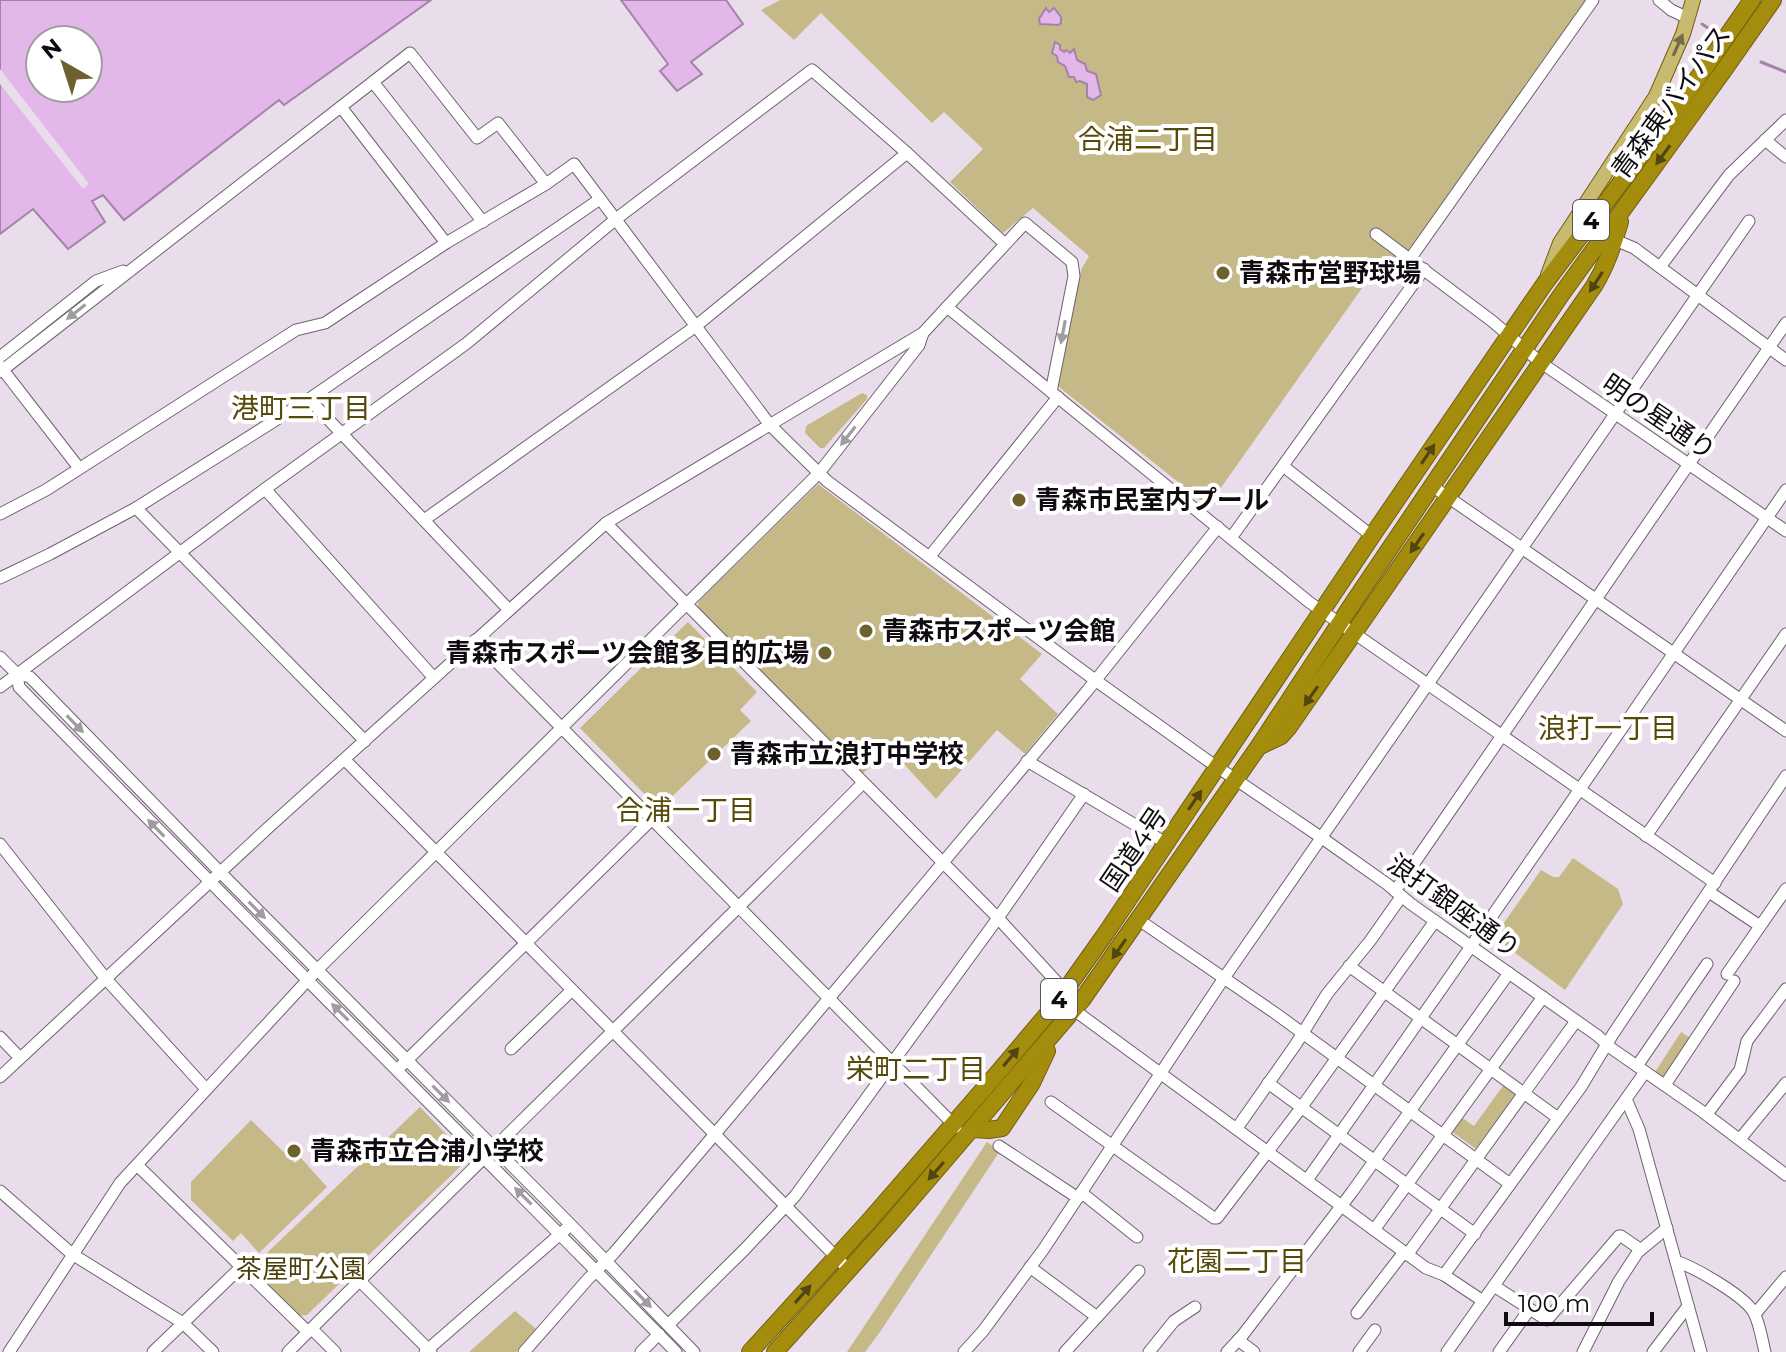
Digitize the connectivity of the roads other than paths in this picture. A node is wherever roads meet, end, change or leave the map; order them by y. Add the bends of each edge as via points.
1 (1593, 0) edge
2 (1659, 0) edge
3 (1693, 0) edge
4 (1752, 0) edge
5 (1773, 0) edge
6 (1688, 18) junction
7 (373, 82) junction
8 (341, 107) junction
9 (1786, 120) edge
10 (1765, 140) junction
11 (907, 153) junction
12 (1786, 157) edge
13 (546, 184) junction
14 (600, 199) junction
15 (1623, 210) junction
16 (616, 219) junction
17 (1749, 221) dead end
18 (483, 222) junction
19 (1376, 234) dead end
20 (1615, 240) junction
21 (446, 243) junction
22 (1005, 244) junction
23 (1410, 259) junction
24 (138, 265) junction
25 (1660, 267) junction
26 (1424, 269) junction
27 (1545, 283) junction
28 (1697, 296) junction
29 (947, 307) junction
30 (1786, 323) edge
31 (696, 326) junction
32 (923, 333) junction
33 (1509, 335) junction
34 (1769, 347) junction
35 (1524, 349) junction
36 (0, 357) edge
37 (1786, 360) edge
38 (1540, 362) junction
39 (1, 370) edge
40 (1054, 394) junction
41 (309, 399) junction
42 (1615, 413) junction
43 (770, 425) junction
44 (342, 434) junction
45 (1689, 464) junction
46 (1283, 466) junction
47 (79, 468) junction
48 (819, 473) junction
49 (1432, 486) junction
50 (265, 489) junction
51 (1786, 490) edge
52 (1448, 498) junction
53 (136, 508) junction
54 (0, 514) edge
55 (1767, 518) junction
56 (424, 520) junction
57 (606, 523) junction
58 (1218, 527) junction
59 (1786, 531) edge
60 (1372, 536) junction
61 (1231, 538) junction
62 (1522, 548) junction
63 (180, 552) junction
64 (930, 556) junction
65 (0, 578) edge
66 (1595, 600) junction
67 (686, 604) junction
68 (509, 610) junction
69 (1322, 612) junction
70 (1339, 624) junction
71 (1354, 634) junction
72 (1786, 634) edge
73 (475, 640) junction
74 (1673, 653) junction
75 (0, 657) edge
76 (17, 674) junction
77 (434, 678) junction
78 (1095, 680) junction
79 (1428, 685) junction
80 (0, 687) edge
81 (1740, 700) junction
82 (562, 728) junction
83 (1786, 731) edge
84 (1502, 736) junction
85 (365, 741) junction
86 (1259, 746) junction
87 (345, 760) junction
88 (1027, 761) junction
89 (1217, 767) junction
90 (1786, 776) edge
91 (1236, 779) junction
92 (863, 783) junction
93 (1579, 789) junction
94 (1084, 794) junction
95 (652, 819) junction
96 (1646, 836) junction
97 (1322, 838) junction
98 (1166, 843) junction
99 (0, 844) edge
100 (436, 852) junction
101 (942, 863) junction
102 (220, 872) junction
103 (209, 882) junction
104 (1712, 888) junction
105 (1786, 889) edge
106 (1398, 894) junction
107 (738, 907) junction
108 (998, 918) junction
109 (1139, 920) junction
110 (1435, 921) junction
111 (1760, 926) junction
112 (526, 943) junction
113 (1472, 946) junction
114 (1707, 964) dead end
115 (1349, 966) junction
116 (1509, 973) junction
117 (313, 974) junction
118 (1224, 978) junction
119 (106, 979) junction
120 (1786, 989) edge
121 (572, 990) junction
122 (1065, 991) junction
123 (1384, 992) junction
124 (1543, 997) junction
125 (828, 999) junction
126 (1074, 1010) junction
127 (1421, 1018) junction
128 (1576, 1021) junction
129 (613, 1032) junction
130 (1302, 1033) junction
131 (0, 1037) edge
132 (1607, 1044) junction
133 (1458, 1045) junction
134 (511, 1049) dead end
135 (20, 1058) junction
136 (1337, 1058) junction
137 (407, 1060) junction
138 (892, 1063) junction
139 (398, 1069) junction
140 (1491, 1069) junction
141 (1641, 1069) junction
142 (1161, 1072) junction
143 (0, 1077) edge
144 (1268, 1083) junction
145 (1786, 1083) edge
146 (1374, 1085) junction
147 (1665, 1085) junction
148 (206, 1089) junction
149 (1525, 1094) junction
150 (1626, 1099) junction
151 (1051, 1102) dead end
152 (1301, 1108) junction
153 (1410, 1112) junction
154 (1707, 1114) junction
155 (1558, 1118) junction
156 (953, 1124) junction
157 (1237, 1128) junction
158 (969, 1133) junction
159 (715, 1134) junction
160 (1339, 1135) junction
161 (1443, 1136) junction
162 (1740, 1139) junction
163 (999, 1146) dead end
164 (1113, 1146) junction
165 (494, 1149) junction
166 (1268, 1151) junction
167 (485, 1158) junction
168 (1476, 1160) junction
169 (1375, 1161) junction
170 (137, 1165) junction
171 (1786, 1175) edge
172 (1307, 1180) junction
173 (1510, 1184) junction
174 (1407, 1185) junction
175 (1, 1193) edge
176 (1080, 1196) junction
177 (1341, 1205) junction
178 (786, 1207) junction
179 (1440, 1209) junction
180 (571, 1225) junction
181 (1667, 1228) junction
182 (1374, 1230) junction
183 (560, 1234) junction
184 (1475, 1234) junction
185 (1137, 1237) dead end
186 (1640, 1249) junction
187 (1406, 1253) junction
188 (72, 1254) junction
189 (836, 1257) junction
190 (606, 1261) junction
191 (1676, 1261) junction
192 (241, 1267) junction
193 (1030, 1267) junction
194 (849, 1270) junction
195 (596, 1271) junction
196 (1139, 1271) dead end
197 (1444, 1275) junction
198 (1786, 1277) edge
199 (360, 1281) junction
200 (1494, 1286) junction
201 (1483, 1301) junction
202 (1688, 1306) junction
203 (1195, 1307) dead end
204 (1529, 1310) junction
205 (1357, 1313) dead end
206 (1755, 1314) junction
207 (1097, 1317) junction
208 (183, 1323) junction
209 (668, 1325) junction
210 (310, 1330) junction
211 (1375, 1330) dead end
212 (659, 1334) junction
213 (1238, 1340) junction
214 (764, 1349) edge
215 (428, 1351) edge
216 (9, 1352) edge
217 (153, 1352) edge
218 (213, 1352) edge
219 (288, 1352) edge
220 (335, 1352) edge
221 (524, 1352) edge
222 (641, 1352) edge
223 (676, 1352) edge
224 (694, 1352) edge
225 (964, 1352) edge
226 (1065, 1352) edge
227 (1149, 1352) edge
228 (1227, 1352) edge
229 (1254, 1352) edge
230 (1359, 1352) edge
231 (1447, 1352) edge
232 (1499, 1352) edge
233 (1583, 1352) edge
234 (1653, 1352) edge
235 (1701, 1352) edge
236 (1765, 1352) edge

1 - 23 street
2 - 6 street
3 - 6 main road
4 - 27 highway, 青森東バイパス / 4
5 -> 15 highway, 青森東バイパス / 4
27 -> 6 main road via 1560,243 1656,96
7 - 8 street
7 - 13 street via 410,53 477,138 498,123
7 - 18 street
8 - 21 street
8 - 24 street
9 - 10 street
10 - 12 street
10 - 25 street via 1729,175
11 - 16 street via 812,70
11 - 22 street
11 - 31 street
13 - 14 street, 浪打銀座通り via 574,164
13 - 18 street
14 - 16 street, 浪打銀座通り
14 - 41 street
15 - 20 highway
15 - 35 highway, 青森東バイパス / 4
16 - 31 street, 浪打銀座通り
16 - 44 street via 467,343
17 - 28 street
18 - 21 street
19 - 23 street, 明の星通り
20 - 25 street
20 -> 38 highway via 1605,269
21 - 47 street via 325,323 296,330
22 - 29 street
22 -> 40 street via 1025,223 1072,262
23 - 26 street, 明の星通り
24 - 36 street via 96,281
24 -> 39 street
25 - 28 street
26 - 33 street, 明の星通り
26 - 46 street
27 - 33 highway, 青森東バイパス / 4
28 - 34 street
28 - 42 street
29 - 32 street
29 - 40 street
30 - 34 street
31 - 43 street, 浪打銀座通り
31 - 56 street
32 - 43 street
32 -> 48 street
33 - 35 street, 明の星通り
60 -> 33 highway, 国道4号 / 4
34 - 37 street
34 - 45 street
35 - 38 street, 明の星通り
35 - 49 highway, 国道4号 / 4
38 - 42 street, 明の星通り
38 - 52 highway
39 - 47 street
40 - 58 street
40 - 64 street
41 - 44 street
41 - 53 street
42 - 45 street, 明の星通り
42 - 62 street
43 - 48 street, 浪打銀座通り
43 - 57 street
44 - 50 street
44 - 56 street
45 - 55 street, 明の星通り
45 - 66 street
46 - 60 street
46 - 61 street
47 - 54 street
48 - 64 street, 浪打銀座通り
48 - 67 street
49 - 52 street
49 - 70 highway, 国道4号 / 4
50 - 63 street
50 - 77 street
51 - 55 street
52 - 62 street
52 -> 71 highway
53 - 63 street
53 - 65 street
55 - 59 street, 明の星通り
55 - 74 street
56 - 68 street
57 - 67 street
57 - 68 street
58 - 61 street
58 - 78 street
60 - 69 highway, 国道4号 / 4
61 - 69 street
62 - 66 street
62 - 79 street
63 - 76 street
63 - 85 street
64 - 78 street, 浪打銀座通り
66 - 74 street
66 - 84 street
67 - 82 street
67 - 92 street
68 - 73 street
69 - 70 street
69 - 89 highway, 国道4号 / 4
70 - 71 street
70 - 86 highway, 国道4号 / 4
71 - 79 street
71 -> 86 highway via 1284,733
72 - 81 street
73 - 77 street
73 - 82 street
74 - 81 street
74 - 93 street
75 - 76 street
76 - 80 street
76 -> 102 street via 30,677
103 -> 76 street via 19,687
77 - 85 street
78 - 88 street
78 - 89 street, 浪打銀座通り
79 - 84 street
79 - 97 street
81 - 83 street
81 - 96 street
82 - 95 street
82 - 100 street
84 - 93 street
84 - 106 street
85 - 87 street
86 - 91 highway, 国道4号 / 4
87 - 100 street
87 - 102 street
88 - 94 street
88 - 101 street
89 - 91 street, 浪打銀座通り
98 -> 89 highway, 国道4号 / 4
90 - 104 street
91 - 97 street, 浪打銀座通り
91 - 109 highway, 国道4号 / 4
92 - 101 street
92 - 107 street
93 - 96 street
93 - 113 street
94 - 98 street
94 - 108 street
95 - 107 street
95 - 112 street
96 - 104 street
97 - 106 street, 浪打銀座通り
97 - 118 street
98 - 122 highway, 国道4号 / 4
99 - 119 street
100 - 112 street
100 - 117 street
101 - 108 street
101 - 125 street
102 - 103 street
102 -> 117 street
103 - 117 street
103 - 119 street
104 - 111 street
104 - 132 street
105 - 111 street
106 - 110 street, 浪打銀座通り
106 - 115 street
107 - 125 street
107 - 129 street
108 - 122 street
108 - 138 street
109 - 118 street
109 -> 126 highway, 国道4号 / 4
110 - 113 street, 浪打銀座通り
110 - 123 street
111 - 147 street
112 - 121 street
112 - 137 street
113 - 116 street, 浪打銀座通り
113 - 127 street
114 - 141 street
115 - 123 street
115 - 130 street
116 - 124 street, 浪打銀座通り
116 - 133 street
117 - 137 street
139 -> 117 street
117 - 148 street
118 - 130 street
118 - 142 street
119 - 135 street
119 - 148 street
120 - 154 street via 1747,1041 1740,1070
121 - 129 street
121 - 134 street
156 -> 122 highway, 国道4号 / 4
123 - 127 street
123 - 136 street
124 - 128 street, 浪打銀座通り
124 - 140 street
125 - 138 street
125 - 159 street
126 - 142 street
126 - 158 highway, 国道4号 / 4
127 - 133 street
127 - 146 street
128 - 132 street, 浪打銀座通り
128 - 149 street
129 - 159 street
129 - 165 street
130 - 136 street
130 - 144 street
131 - 135 street
132 - 141 street, 浪打銀座通り
132 - 155 street
133 - 140 street
133 - 153 street
135 - 143 street
136 - 146 street
136 - 152 street
137 - 139 street
137 -> 165 street
138 - 156 street
138 - 178 street
139 - 167 street
140 - 149 street
140 - 161 street
141 - 147 street, 浪打銀座通り
141 - 150 street
142 - 157 street
142 - 164 street
144 - 152 street
144 - 157 street
145 - 162 street
146 - 153 street
146 - 160 street
147 - 154 street, 浪打銀座通り
148 - 170 street
149 - 155 street
149 - 168 street
150 - 181 street
150 - 200 street
151 - 164 street
152 - 160 street
152 - 166 street
153 - 161 street
153 - 169 street
154 - 162 street, 浪打銀座通り
155 - 173 street
156 - 158 street
156 - 189 highway, 国道4号 / 4
157 - 166 street
158 -> 194 highway, 国道4号 / 4
159 - 178 street
159 - 190 street
160 - 169 street
160 - 172 street
161 - 168 street
161 - 174 street
162 - 171 street, 浪打銀座通り
163 - 176 street
164 - 166 street via 1214,1218
164 - 176 street
165 - 167 street
165 - 180 street
166 - 172 street
183 -> 167 street
167 - 199 street
168 - 173 street
168 - 179 street
169 - 174 street
169 - 177 street
170 - 188 street
170 - 192 street
172 - 177 street
173 - 184 street
174 - 179 street
174 - 182 street
175 - 188 street
176 - 185 street
176 - 193 street
177 - 182 street
177 - 213 street
178 - 189 street
178 - 209 street
179 - 184 street
179 - 187 street
180 - 183 street
180 - 190 street
181 - 186 street
181 - 191 street
182 - 187 street
183 - 195 street
183 - 215 street
184 - 197 street
186 - 204 street via 1619,1236 1547,1320
186 - 233 street
187 - 197 street
187 - 205 street
188 - 208 street
188 - 216 street
189 - 194 street
214 -> 189 highway, 国道4号 / 4
190 - 195 street
190 -> 209 street
191 - 202 street
191 - 206 street via 1737,1295
192 - 208 street
192 - 210 street
193 - 207 street
193 - 225 street
194 - 214 highway, 国道4号 / 4
195 - 212 street
195 - 221 street
196 - 207 street
197 - 201 street
198 - 206 street
199 - 210 street
199 - 215 street
200 - 201 street
200 - 204 street
201 - 231 street
202 - 234 street
202 - 235 street
203 - 227 street via 1174,1321
204 - 232 street
206 - 236 street
207 - 226 street
208 - 217 street
208 - 218 street
209 - 224 street
210 - 219 street
210 - 220 street
211 - 230 street
212 - 222 street
212 - 223 street
213 - 228 street
213 - 229 street

